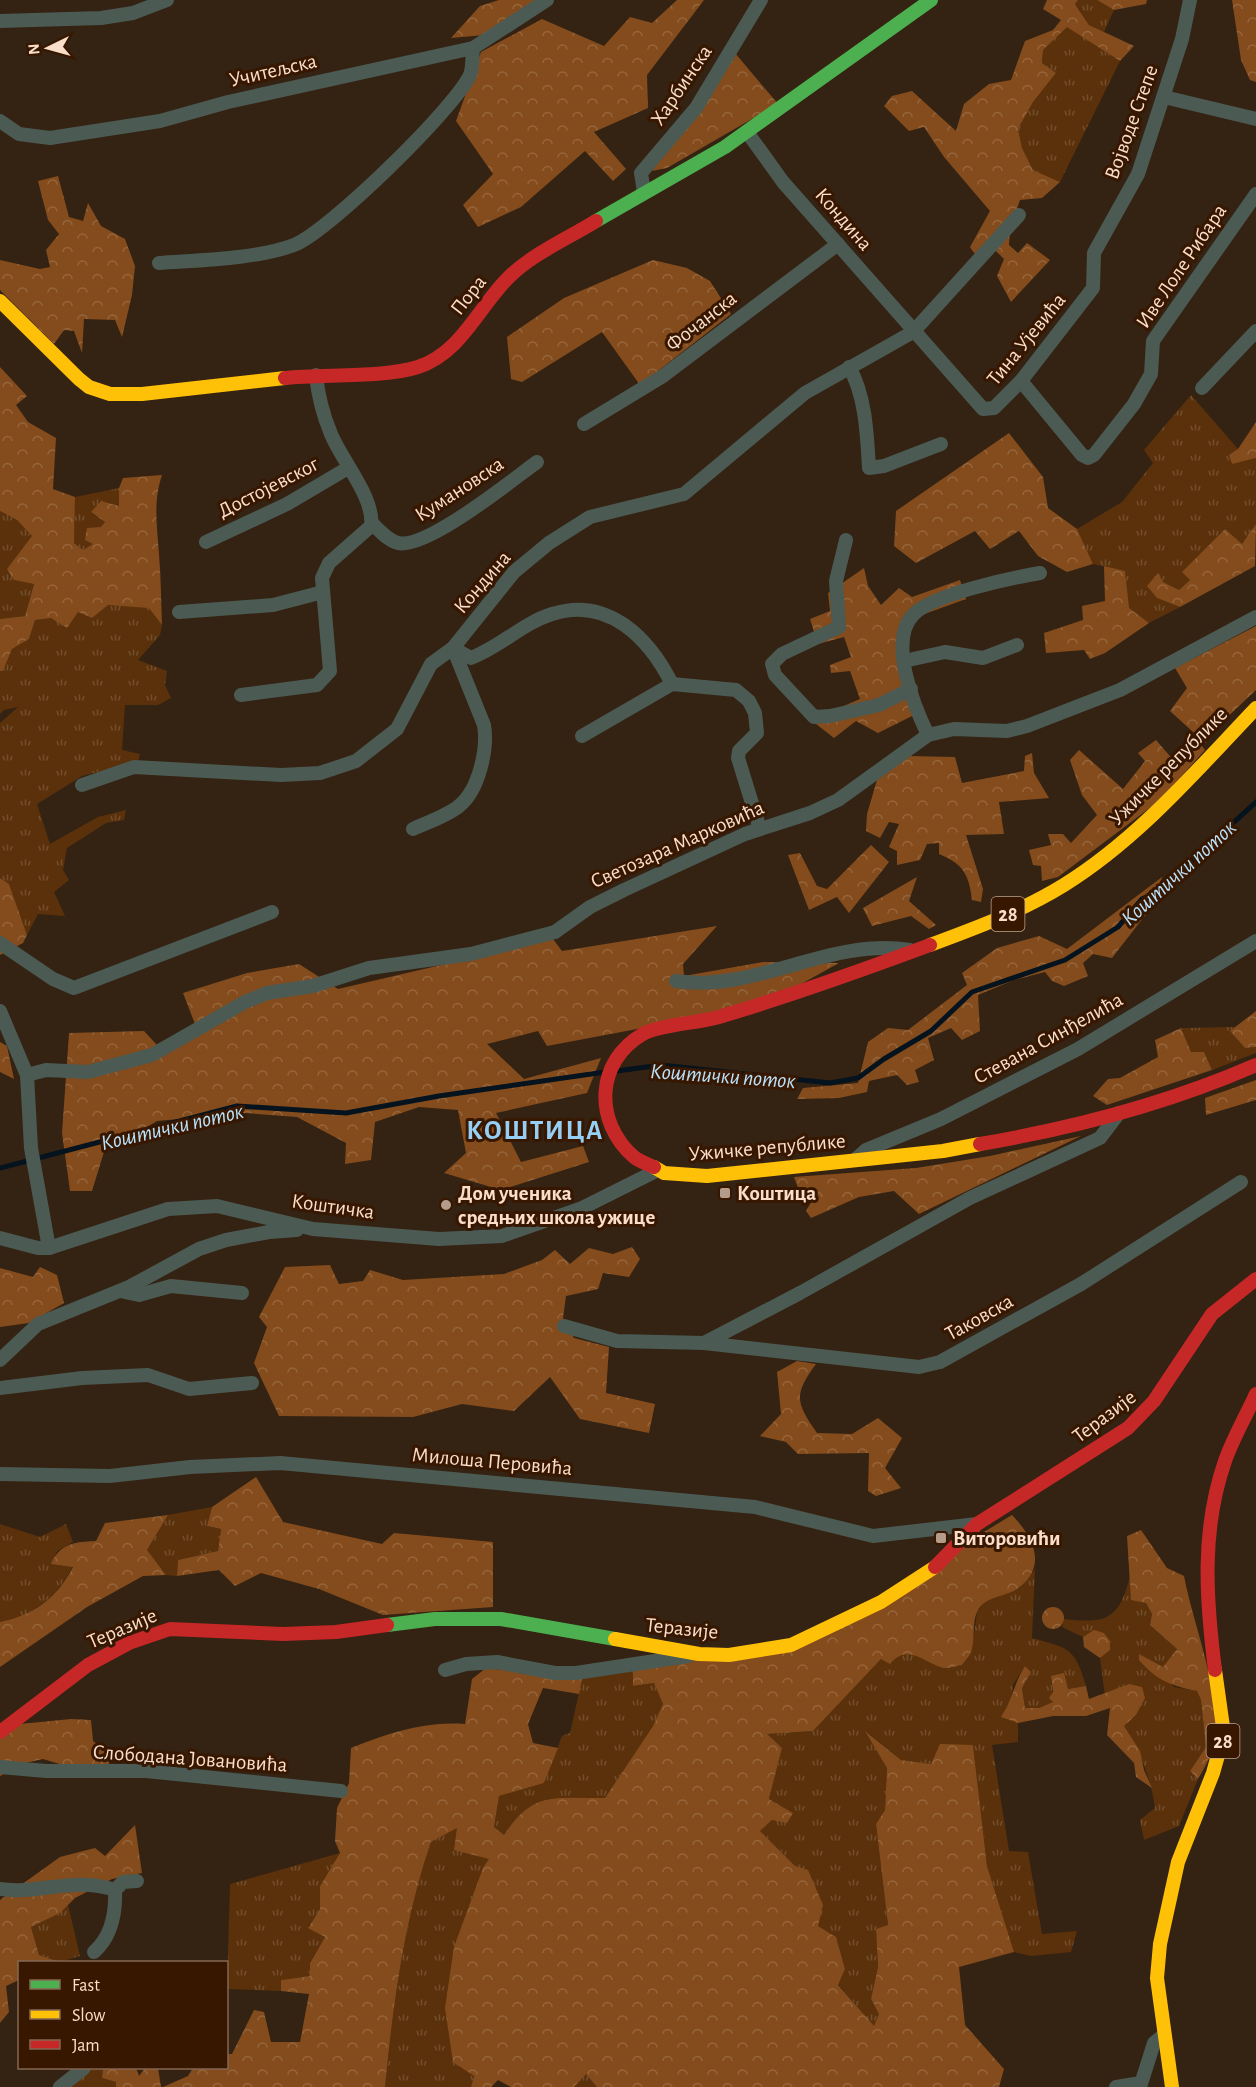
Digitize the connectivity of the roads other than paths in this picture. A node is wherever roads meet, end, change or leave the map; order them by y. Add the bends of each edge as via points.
1 (167, 0) edge
2 (547, 0) edge
3 (761, 0) edge
4 (931, 0) edge
5 (1190, 0) edge
6 (0, 21) edge
7 (473, 48) junction
8 (1164, 97) junction
9 (1256, 119) edge
10 (0, 121) edge
11 (747, 132) junction
12 (644, 192) junction
13 (1256, 194) edge
14 (1018, 215) dead end
15 (838, 244) junction
16 (159, 262) dead end
17 (1093, 288) joint
18 (0, 301) edge
19 (1256, 331) edge
20 (913, 332) junction
21 (849, 367) junction
22 (316, 375) junction
23 (1021, 381) junction
24 (1202, 388) dead end
25 (585, 424) dead end
26 (940, 444) dead end
27 (537, 462) dead end
28 (348, 468) junction
29 (372, 523) junction
30 (846, 540) dead end
31 (206, 542) dead end
32 (1040, 573) dead end
33 (323, 592) junction
34 (179, 612) dead end
35 (1256, 617) edge
36 (1017, 645) dead end
37 (453, 648) junction
38 (904, 661) junction
39 (672, 684) junction
40 (911, 689) junction
41 (241, 695) dead end
42 (1256, 708) edge
43 (928, 735) junction
44 (582, 736) dead end
45 (82, 785) dead end
46 (413, 829) dead end
47 (760, 829) junction
48 (272, 912) dead end
49 (1256, 941) edge
50 (0, 943) edge
51 (918, 951) junction
52 (676, 981) dead end
53 (0, 1011) edge
54 (1256, 1065) edge
55 (27, 1075) junction
56 (1119, 1113) junction
57 (857, 1160) junction
58 (656, 1171) junction
59 (1241, 1182) dead end
60 (313, 1228) junction
61 (0, 1238) edge
62 (49, 1248) junction
63 (1256, 1279) edge
64 (118, 1291) junction
65 (242, 1293) dead end
66 (564, 1326) dead end
67 (704, 1343) junction
68 (0, 1360) edge
69 (252, 1383) dead end
70 (0, 1388) edge
71 (1256, 1395) edge
72 (1252, 1409) edge
73 (0, 1474) edge
74 (977, 1524) junction
75 (699, 1654) junction
76 (445, 1670) dead end
77 (0, 1732) edge
78 (0, 1767) edge
79 (340, 1791) dead end
80 (137, 1881) dead end
81 (0, 1889) edge
82 (115, 1890) junction
83 (94, 1952) dead end
84 (1164, 2035) junction
85 (82, 2069) edge
86 (1141, 2085) edge
87 (60, 2087) edge
88 (1116, 2087) edge
89 (1172, 2087) edge

1 - 6 street via 133,13 101,18
2 - 7 street, Учитељска
3 - 12 street, Харбинска via 696,108 641,173
4 - 11 street, Пора
5 - 8 street, Војводе Степе
7 - 10 street, Учитељска via 228,102 160,122 97,132 39,137 20,134
7 - 16 street via 471,74 453,102 340,214 295,245 231,258
8 - 9 street
8 - 17 street, Војводе Степе via 1138,174 1094,253
11 - 12 street, Пора
11 - 15 street, Кондина via 783,182
12 - 22 street, Пора via 523,266 508,278 458,342 428,362 393,372
13 - 23 street, Иве Лоле Рибара via 1153,341 1151,374 1134,404 1094,454 1088,458 1082,454
14 - 20 street, Кондина
15 - 20 street, Кондина
15 - 25 street, Фочанска via 663,376
17 - 23 street, Тина Ујевића
18 - 22 street, Пора via 89,387 110,394 173,392
19 - 24 street
20 - 21 street, Кондина
20 - 23 street, Тина Ујевића via 983,409 1002,403
21 - 26 street via 856,380 869,468
21 - 37 street, Кондина via 805,393 684,494 590,517 549,543 514,572
22 - 28 street via 326,420
27 - 29 street, Кумановска via 454,521 412,543 398,543 386,537
28 - 29 street via 369,505
28 - 31 street, Достојевског via 288,504
29 - 33 street via 367,532 329,563 322,578
30 - 40 street via 836,581 839,627 782,654 772,664 775,675 814,717 879,705
32 - 38 street via 928,604 913,614 902,635
33 - 34 street via 273,605
33 - 41 street via 330,670 316,685
35 - 43 street, Светозара Марковића via 1120,690 1027,726 1007,731 954,729
36 - 38 street via 983,658 945,652
37 - 39 street via 471,658 552,614 592,610 609,614 638,636
37 - 45 street, Кондина via 432,664 397,729 356,761 320,773 281,775 134,767
37 - 46 street via 484,725 483,754 476,781 459,807
38 - 40 street
39 - 44 street
39 - 47 street via 736,690 749,701 757,733 739,751 738,758
40 - 43 street
42 - 51 street, Ужичке републике / 28 via 1166,803 1093,865 1032,903
43 - 47 street, Светозара Марковића via 838,800
47 - 55 street, Светозара Марковића via 607,898 545,935 471,954 369,968 313,986 267,993 152,1055 88,1072 46,1070
48 - 50 street via 74,988 53,979
49 - 57 street, Стевана Синђелића via 1078,1050 941,1119 866,1150
51 - 52 street via 890,946 853,950 735,978
51 - 58 street, Ужичке републике / 28 via 757,1007 646,1032 629,1043 616,1058 604,1088 605,1109 619,1138 634,1157
53 - 55 street
54 - 56 street, Ужичке републике / 28
55 - 62 street via 31,1148
56 - 57 street, Ужичке републике / 28 via 1002,1141
56 - 67 street, Таковска via 1100,1138 970,1198
57 - 58 street, Ужичке републике / 28 via 707,1176
58 - 60 street, Коштичка via 582,1209 502,1236 439,1239
59 - 67 street, Таковска via 1081,1284 940,1362 919,1367
60 - 62 street, Коштичка via 218,1206 168,1209
60 - 64 street via 226,1240 199,1249
61 - 62 street, Коштичка
63 - 74 street, Теразије via 1214,1312 1150,1409 1080,1461
64 - 65 street via 139,1295 171,1286
64 - 68 street via 38,1324
66 - 67 street, Таковска via 617,1341
69 - 70 street via 189,1389 148,1376 82,1378
71 - 72 street, 28
72 - 84 street, 28 via 1225,1460 1208,1525 1207,1608 1224,1734 1178,1862 1160,1944 1156,1978
73 - 74 street, Милоша Перовића via 110,1476 280,1463 755,1507 873,1536
74 - 75 street, Теразије via 930,1571 836,1625 791,1645 729,1655
75 - 76 street via 576,1673 497,1662
75 - 77 street, Теразије via 471,1617 336,1632 170,1629 129,1643 88,1665
78 - 79 street, Слободана Јовановића via 146,1771
80 - 82 street via 123,1882
81 - 82 street via 71,1884
82 - 83 street via 112,1924 104,1943
84 - 86 street via 1154,2043
84 - 89 street, 28
85 - 87 street
86 - 88 street

